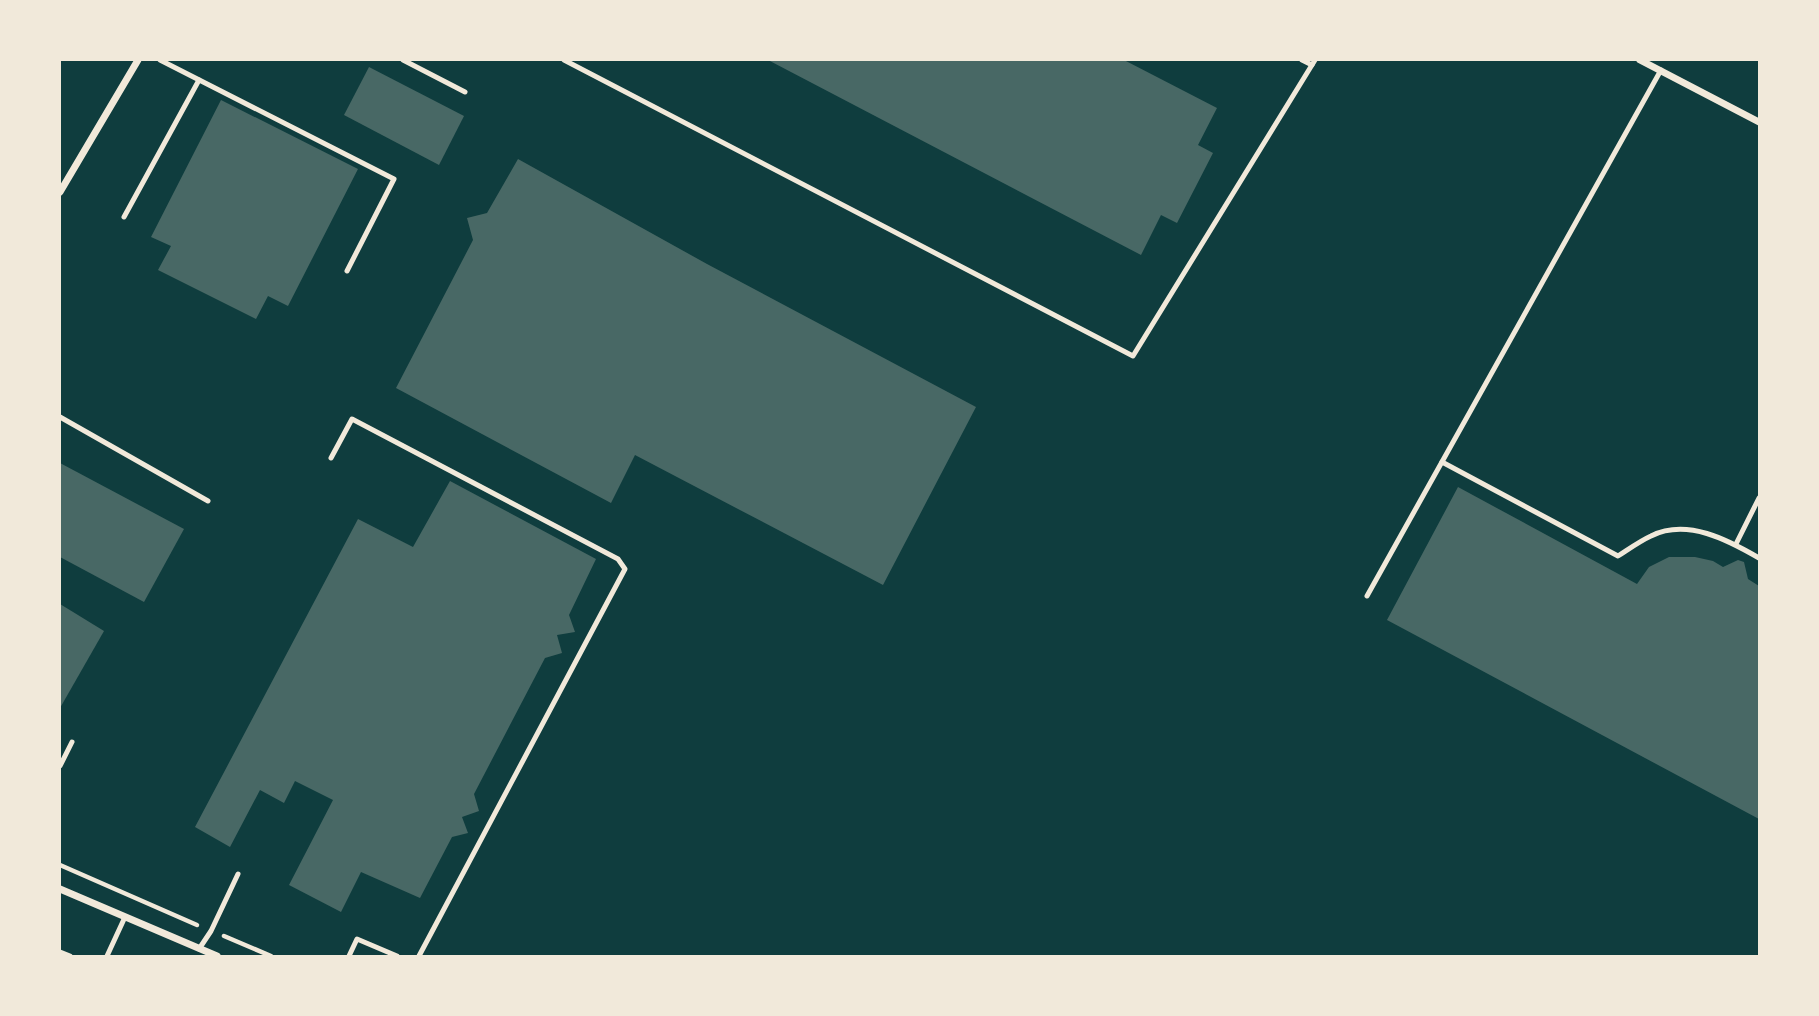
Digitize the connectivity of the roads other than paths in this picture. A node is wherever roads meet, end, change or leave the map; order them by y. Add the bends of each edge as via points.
1 (138, 60) edge
2 (160, 60) edge
3 (403, 60) edge
4 (564, 60) edge
5 (1302, 60) edge
6 (1640, 60) edge
7 (1314, 62) edge
8 (1661, 70) junction
9 (199, 80) junction
10 (465, 92) dead end
11 (1759, 122) edge
12 (60, 192) edge
13 (124, 217) dead end
14 (347, 271) dead end
15 (60, 417) edge
16 (331, 458) dead end
17 (1441, 462) junction
18 (1759, 498) edge
19 (208, 501) dead end
20 (1735, 544) junction
21 (1759, 558) edge
22 (1367, 596) dead end
23 (72, 742) dead end
24 (60, 766) edge
25 (238, 874) dead end
26 (60, 889) edge
27 (125, 917) junction
28 (199, 949) junction
29 (60, 952) edge
30 (70, 957) edge
31 (107, 957) edge
32 (217, 957) edge
33 (349, 957) edge
34 (397, 957) edge
35 (419, 957) edge

1 - 12 street
2 - 9 lane
3 - 10 lane
4 - 7 lane via 1132,356
5 - 7 lane
6 - 8 street
8 - 11 street
8 - 17 lane
9 - 13 lane
9 - 14 lane via 394,179
15 - 19 lane
16 - 35 lane via 352,419 618,559 625,569
17 - 20 lane via 1618,556 1653,534 1680,528
17 - 22 lane
18 - 20 lane
20 - 21 lane
23 - 24 lane
25 - 28 lane
26 - 27 street
27 - 28 street
27 - 31 lane
28 - 32 street
29 - 30 lane
33 - 34 lane via 357,939

